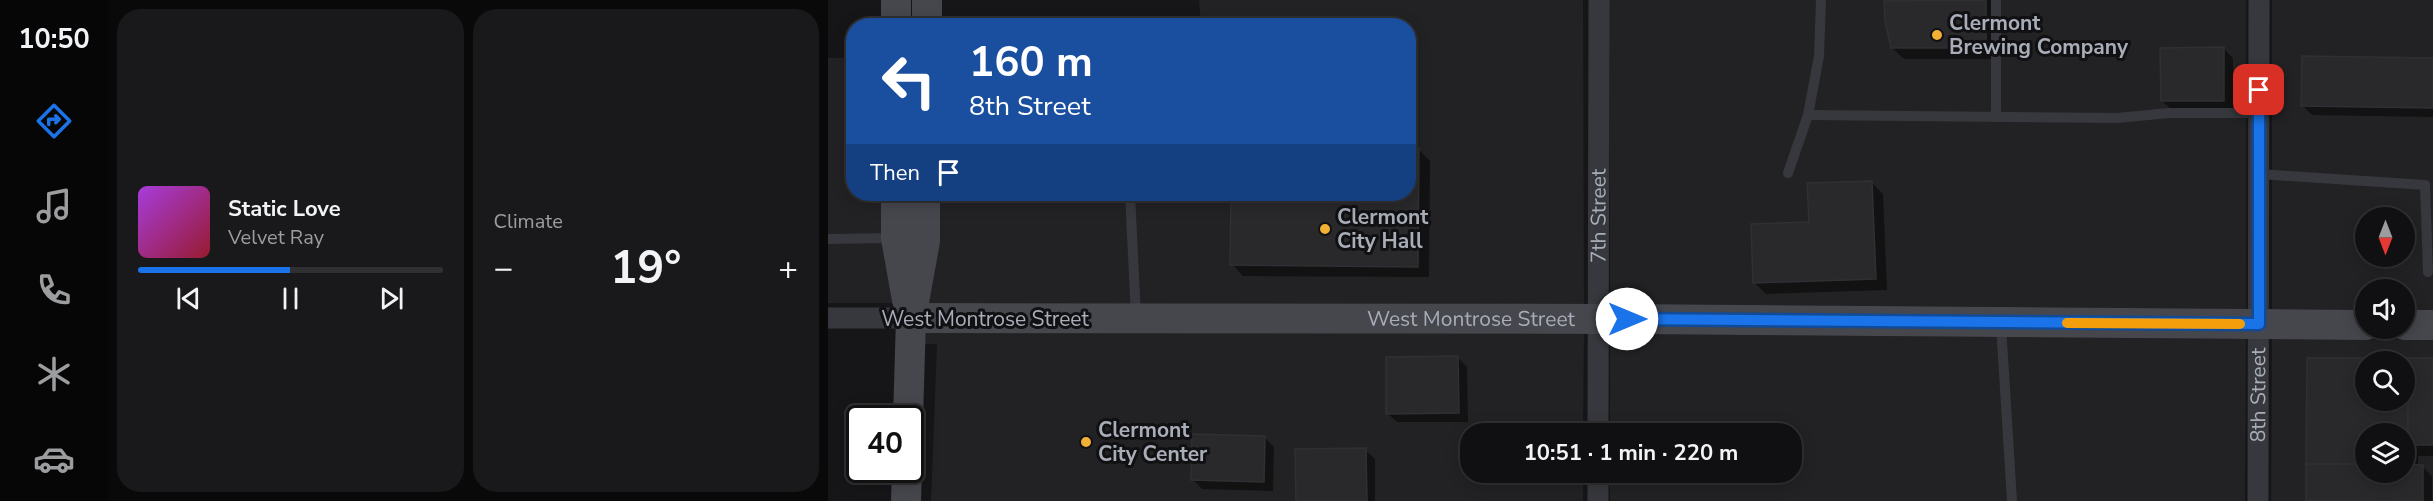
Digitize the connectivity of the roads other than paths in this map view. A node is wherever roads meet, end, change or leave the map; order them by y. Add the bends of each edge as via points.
1 (896, 0) edge
2 (927, 0) edge
3 (1599, 0) edge
4 (1821, 0) edge
5 (1996, 0) edge
6 (2259, 0) edge
7 (896, 18) edge
8 (927, 18) edge
9 (2259, 113) junction
10 (1808, 115) junction
11 (1996, 116) junction
12 (1788, 173) dead end
13 (2259, 174) junction
14 (896, 201) edge
15 (925, 201) edge
16 (1130, 201) edge
17 (896, 238) junction
18 (828, 239) edge
19 (2428, 272) dead end
20 (828, 318) edge
21 (911, 318) junction
22 (1136, 319) junction
23 (1598, 319) junction
24 (2001, 322) junction
25 (2259, 324) junction
26 (2355, 325) edge
27 (2415, 325) edge
28 (2433, 325) edge
29 (908, 405) edge
30 (1598, 423) edge
31 (907, 483) edge
32 (1598, 483) edge
33 (906, 501) edge
34 (1598, 501) edge
35 (2012, 501) edge
36 (2258, 501) edge

1 - 7 street
2 - 8 street
3 - 23 street, 7th Street
4 - 10 lane via 1819,56
5 - 11 lane
6 - 9 street, 8th Street
9 - 11 lane via 2169,113 2117,118
9 - 13 street, 8th Street
10 - 11 lane
10 - 12 lane
13 - 19 lane via 2425,185
13 - 25 street, 8th Street
14 - 17 street
15 - 21 street via 925,241
16 - 22 lane
17 - 18 lane
17 - 21 street
20 - 21 street, West Montrose Street
21 - 22 street, West Montrose Street
21 - 29 street
22 - 23 street, West Montrose Street
23 - 24 street, West Montrose Street
23 - 30 street, 7th Street
24 - 25 street, West Montrose Street
24 - 35 lane
25 - 26 street, West Montrose Street
25 - 36 street, 8th Street
27 - 28 street
31 - 33 street
32 - 34 street

